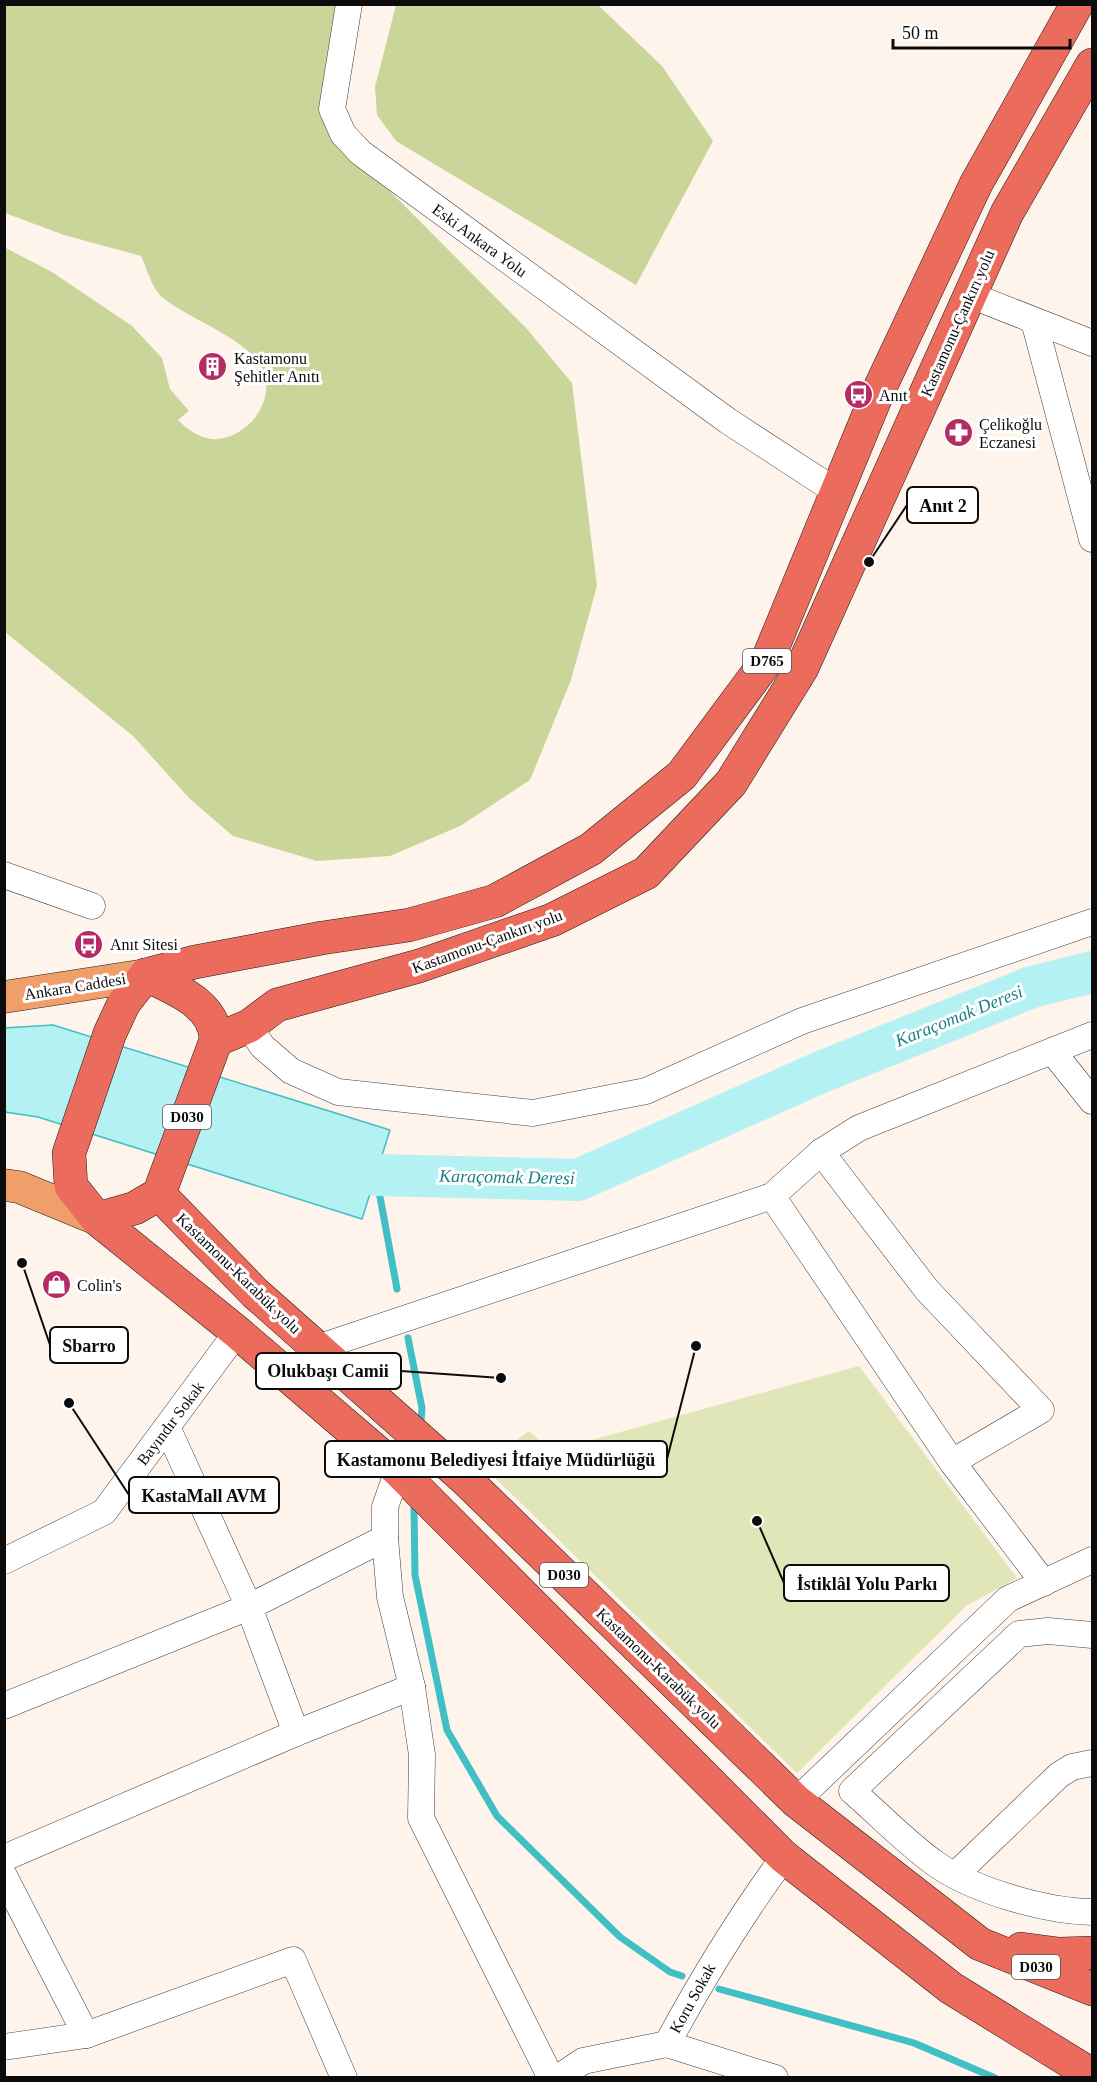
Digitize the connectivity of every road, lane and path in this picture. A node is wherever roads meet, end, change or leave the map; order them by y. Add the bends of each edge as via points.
1 (349, 4) edge
2 (1077, 4) edge
3 (1092, 64) edge
4 (970, 295) junction
5 (1034, 321) junction
6 (1092, 344) edge
7 (837, 492) junction
8 (1092, 539) edge
9 (4, 875) edge
10 (92, 906) dead end
11 (1092, 922) edge
12 (146, 975) junction
13 (4, 997) edge
14 (249, 1026) junction
15 (1092, 1035) edge
16 (216, 1040) junction
17 (1053, 1052) junction
18 (1092, 1101) edge
19 (821, 1152) junction
20 (4, 1185) edge
21 (159, 1194) junction
22 (772, 1196) junction
23 (97, 1219) junction
24 (237, 1332) junction
25 (317, 1348) junction
26 (167, 1427) junction
27 (952, 1462) junction
28 (398, 1470) junction
29 (385, 1538) junction
30 (4, 1561) edge
31 (1089, 1565) edge
32 (1044, 1583) junction
33 (249, 1607) junction
34 (1092, 1635) edge
35 (412, 1687) junction
36 (4, 1706) edge
37 (296, 1732) junction
38 (1092, 1763) edge
39 (829, 1770) junction
40 (852, 1791) junction
41 (796, 1801) junction
42 (784, 1857) junction
43 (4, 1858) edge
44 (955, 1875) junction
45 (4, 1876) edge
46 (1092, 1912) edge
47 (980, 1944) junction
48 (1092, 1953) edge
49 (1092, 1989) edge
50 (86, 2036) junction
51 (667, 2044) junction
52 (4, 2047) edge
53 (1092, 2075) edge
54 (344, 2078) edge
55 (551, 2078) edge
56 (558, 2078) edge
57 (775, 2078) edge

1 - 7 street, Eski Ankara Yolu via 332,109 344,134 361,153 728,421
2 - 7 highway, D765 via 976,184 878,392
3 - 4 highway, Kastamonu-Çankırı yolu / D765 via 1006,213
4 - 5 street
4 - 14 highway, Kastamonu-Çankırı yolu / D765 via 802,668 731,783 646,873 552,920 419,966 277,1005
5 - 6 street
5 - 8 street
7 - 12 highway, D765 via 768,659 682,775 591,849 495,901 409,925 195,962
9 - 10 street
11 - 14 street via 802,1021 646,1091 533,1113 338,1092 291,1071 262,1046
12 - 13 main road, Ankara Caddesi
12 - 16 highway via 198,1004 216,1029
12 - 23 highway via 124,1003 110,1033 69,1153 71,1186
14 - 16 highway, Kastamonu-Çankırı yolu / D765
15 - 17 street
16 - 21 highway, D030
17 - 18 street
17 - 19 street via 859,1128
19 - 22 street
19 - 27 street via 927,1290 1041,1410
20 - 23 main road via 19,1187
21 - 23 highway via 135,1208
21 - 25 highway, Kastamonu-Karabük yolu / D030 via 255,1293
22 - 25 street
22 - 27 street
23 - 24 highway
24 - 26 street, Bayındır Sokak
24 - 28 highway
25 - 41 highway, Kastamonu-Karabük yolu / D030 via 465,1479
26 - 30 street, Bayındır Sokak via 104,1512
26 - 33 street
27 - 32 street
28 - 29 street via 385,1507
28 - 42 highway
29 - 33 street
29 - 35 street via 390,1597
31 - 32 street
32 - 39 street via 1008,1599
33 - 36 street
33 - 37 street
34 - 40 street via 1048,1631 1018,1634
35 - 37 street
35 - 55 street via 422,1755 422,1818
37 - 43 street
38 - 44 street via 1072,1767 1059,1775
39 - 40 street
39 - 41 street
40 - 44 street via 936,1864
41 - 47 highway, Kastamonu-Karabük yolu / D030
42 - 51 street, Koru Sokak via 743,1912
42 - 53 highway via 951,1988
44 - 46 street via 1030,1902
45 - 50 street
47 - 48 highway via 1059,1954
47 - 49 highway, Kastamonu-Karabük yolu / D030
50 - 52 street
50 - 54 street via 293,1960
51 - 56 street, Koru Sokak via 583,2061
51 - 57 street

